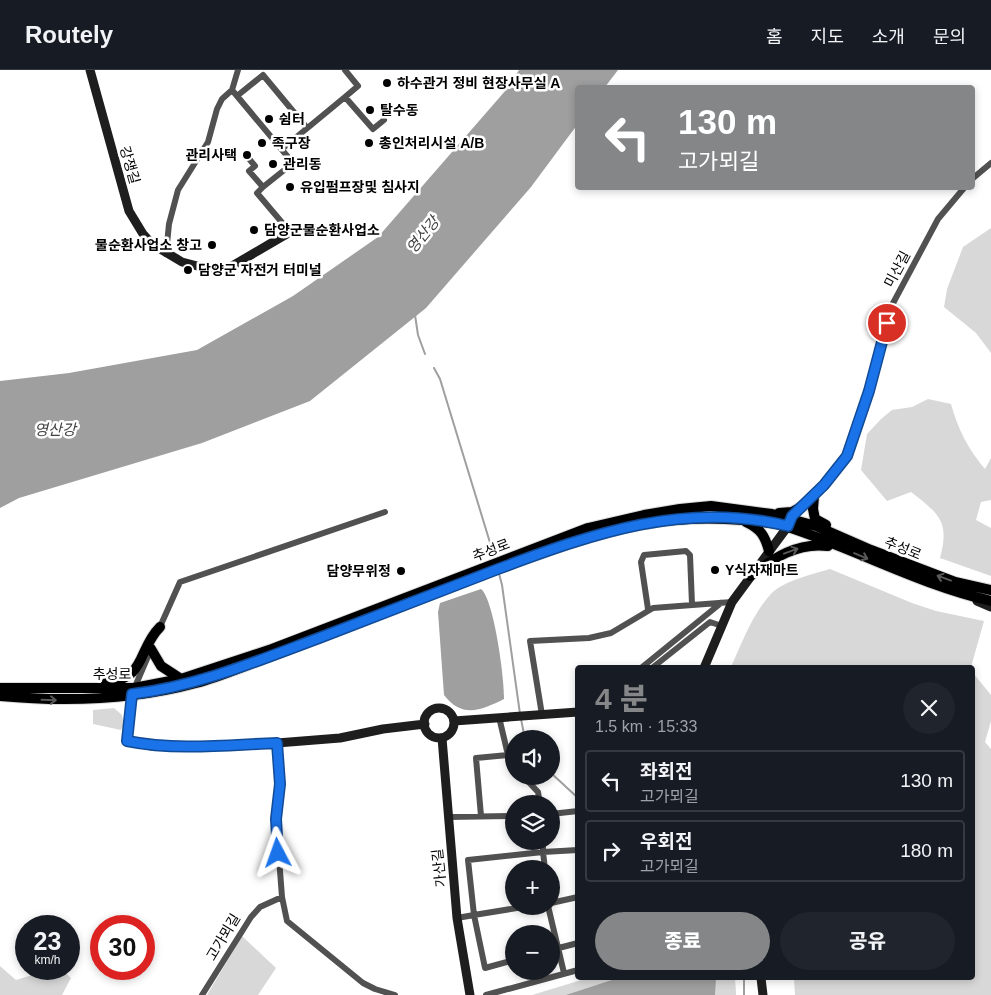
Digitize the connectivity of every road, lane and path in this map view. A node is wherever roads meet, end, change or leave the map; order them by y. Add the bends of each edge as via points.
1 (90, 70) edge
2 (238, 70) edge
3 (345, 70) edge
4 (235, 93) junction
5 (345, 97) junction
6 (384, 120) dead end
7 (307, 128) junction
8 (282, 149) junction
9 (250, 160) dead end
10 (991, 163) edge
11 (975, 177) edge
12 (263, 187) junction
13 (962, 190) edge
14 (290, 232) joint
15 (166, 254) junction
16 (814, 496) junction
17 (806, 504) junction
18 (385, 512) dead end
19 (772, 514) junction
20 (740, 520) junction
21 (790, 523) junction
22 (841, 542) junction
23 (769, 552) junction
24 (510, 562) junction
25 (486, 571) junction
26 (750, 576) junction
27 (991, 590) edge
28 (956, 593) junction
29 (991, 600) edge
30 (732, 602) junction
31 (721, 603) junction
32 (692, 604) junction
33 (991, 607) edge
34 (648, 609) junction
35 (722, 626) junction
36 (160, 627) junction
37 (151, 649) junction
38 (645, 665) edge
39 (656, 665) edge
40 (705, 665) edge
41 (181, 679) junction
42 (0, 688) edge
43 (26, 689) junction
44 (133, 691) junction
45 (0, 696) edge
46 (575, 712) edge
47 (542, 715) junction
48 (499, 718) junction
49 (454, 721) junction
50 (425, 724) junction
51 (442, 738) junction
52 (277, 743) junction
53 (505, 743) edge
54 (505, 755) edge
55 (531, 785) edge
56 (538, 795) edge
57 (575, 811) edge
58 (560, 813) edge
59 (481, 816) junction
60 (505, 816) edge
61 (448, 817) junction
62 (575, 850) edge
63 (543, 852) junction
64 (544, 860) edge
65 (282, 897) junction
66 (575, 898) edge
67 (560, 901) edge
68 (505, 910) edge
69 (474, 915) junction
70 (457, 918) junction
71 (575, 944) edge
72 (560, 948) edge
73 (560, 956) edge
74 (505, 962) edge
75 (575, 971) edge
76 (564, 973) junction
77 (761, 980) edge
78 (202, 995) edge
79 (395, 995) edge
80 (470, 995) edge
81 (486, 995) edge
82 (763, 995) edge

1 - 15 street, 강쟁길 via 129,211 143,234
2 - 4 street
3 - 5 street via 358,86
4 - 7 street via 263,75
4 - 8 street
4 - 15 street via 222,99 208,142 178,190 169,224
5 - 6 street via 373,129
5 - 7 street
7 - 8 street
8 - 12 street via 293,163
9 - 12 street via 255,166 249,171
10 - 11 street
12 - 14 street via 257,192
13 - 16 street, 미산길 via 932,228 891,306 869,391 847,456
14 - 15 street, 강쟁길 via 227,269 197,267
16 - 17 street, 미산길
16 - 22 main road via 816,519
17 - 19 main road via 792,512
17 - 21 street, 미산길
18 - 36 street via 180,582
19 - 21 main road, 추성로
19 - 24 main road, 추성로 via 711,506 644,515 588,528
20 - 21 main road, 추성로
20 - 23 main road via 764,534
20 - 24 main road, 추성로 via 716,518 648,522 594,535
21 - 22 main road, 추성로 via 816,526
21 - 23 street
26 -> 22 main road via 776,556 792,550
27 -> 22 main road, 추성로 via 946,579
22 -> 28 main road, 추성로 via 920,581
23 - 26 street
24 - 25 main road, 추성로
25 - 41 main road, 추성로
25 - 44 main road, 추성로 via 230,672 162,691
26 - 30 street
28 - 29 main road, 추성로
28 - 33 street
30 - 31 street
30 - 35 street
31 - 32 street
31 - 38 street
32 - 34 street
32 - 34 street via 690,555 686,551 644,555 641,562
34 - 47 street via 611,633 589,638 530,641
35 - 39 street via 710,622
35 - 40 street
36 - 37 street
36 - 43 main road via 154,633 139,667 121,680
37 - 41 main road via 161,666
37 - 44 street
41 - 44 main road, 추성로
42 - 43 main road, 추성로
43 - 44 main road, 추성로
45 -> 44 main road, 추성로 via 53,700
44 - 52 street via 127,741 186,747
46 - 47 street
47 - 48 street
48 - 49 street
48 - 53 street
49 - 50 street via 446,710 437,708 427,716
49 - 51 street via 452,730
50 - 51 street via 428,733
50 - 52 street via 340,738
51 - 61 street, 가산길
52 - 65 street via 280,784 276,819
54 - 59 street via 476,758
55 - 56 street
57 - 58 street
59 - 60 street
59 - 61 street
61 - 70 street, 가산길
62 - 63 street
63 - 64 street
63 - 69 street via 468,860
65 - 78 street, 고가뫼길 via 260,907 251,917
65 - 79 street via 285,915 294,927 363,983
66 - 67 street
68 - 69 street
69 - 70 street
69 - 74 street via 485,968
70 - 80 street, 가산길
71 - 72 street
73 - 76 street
75 - 76 street
76 - 81 street
77 - 82 street

